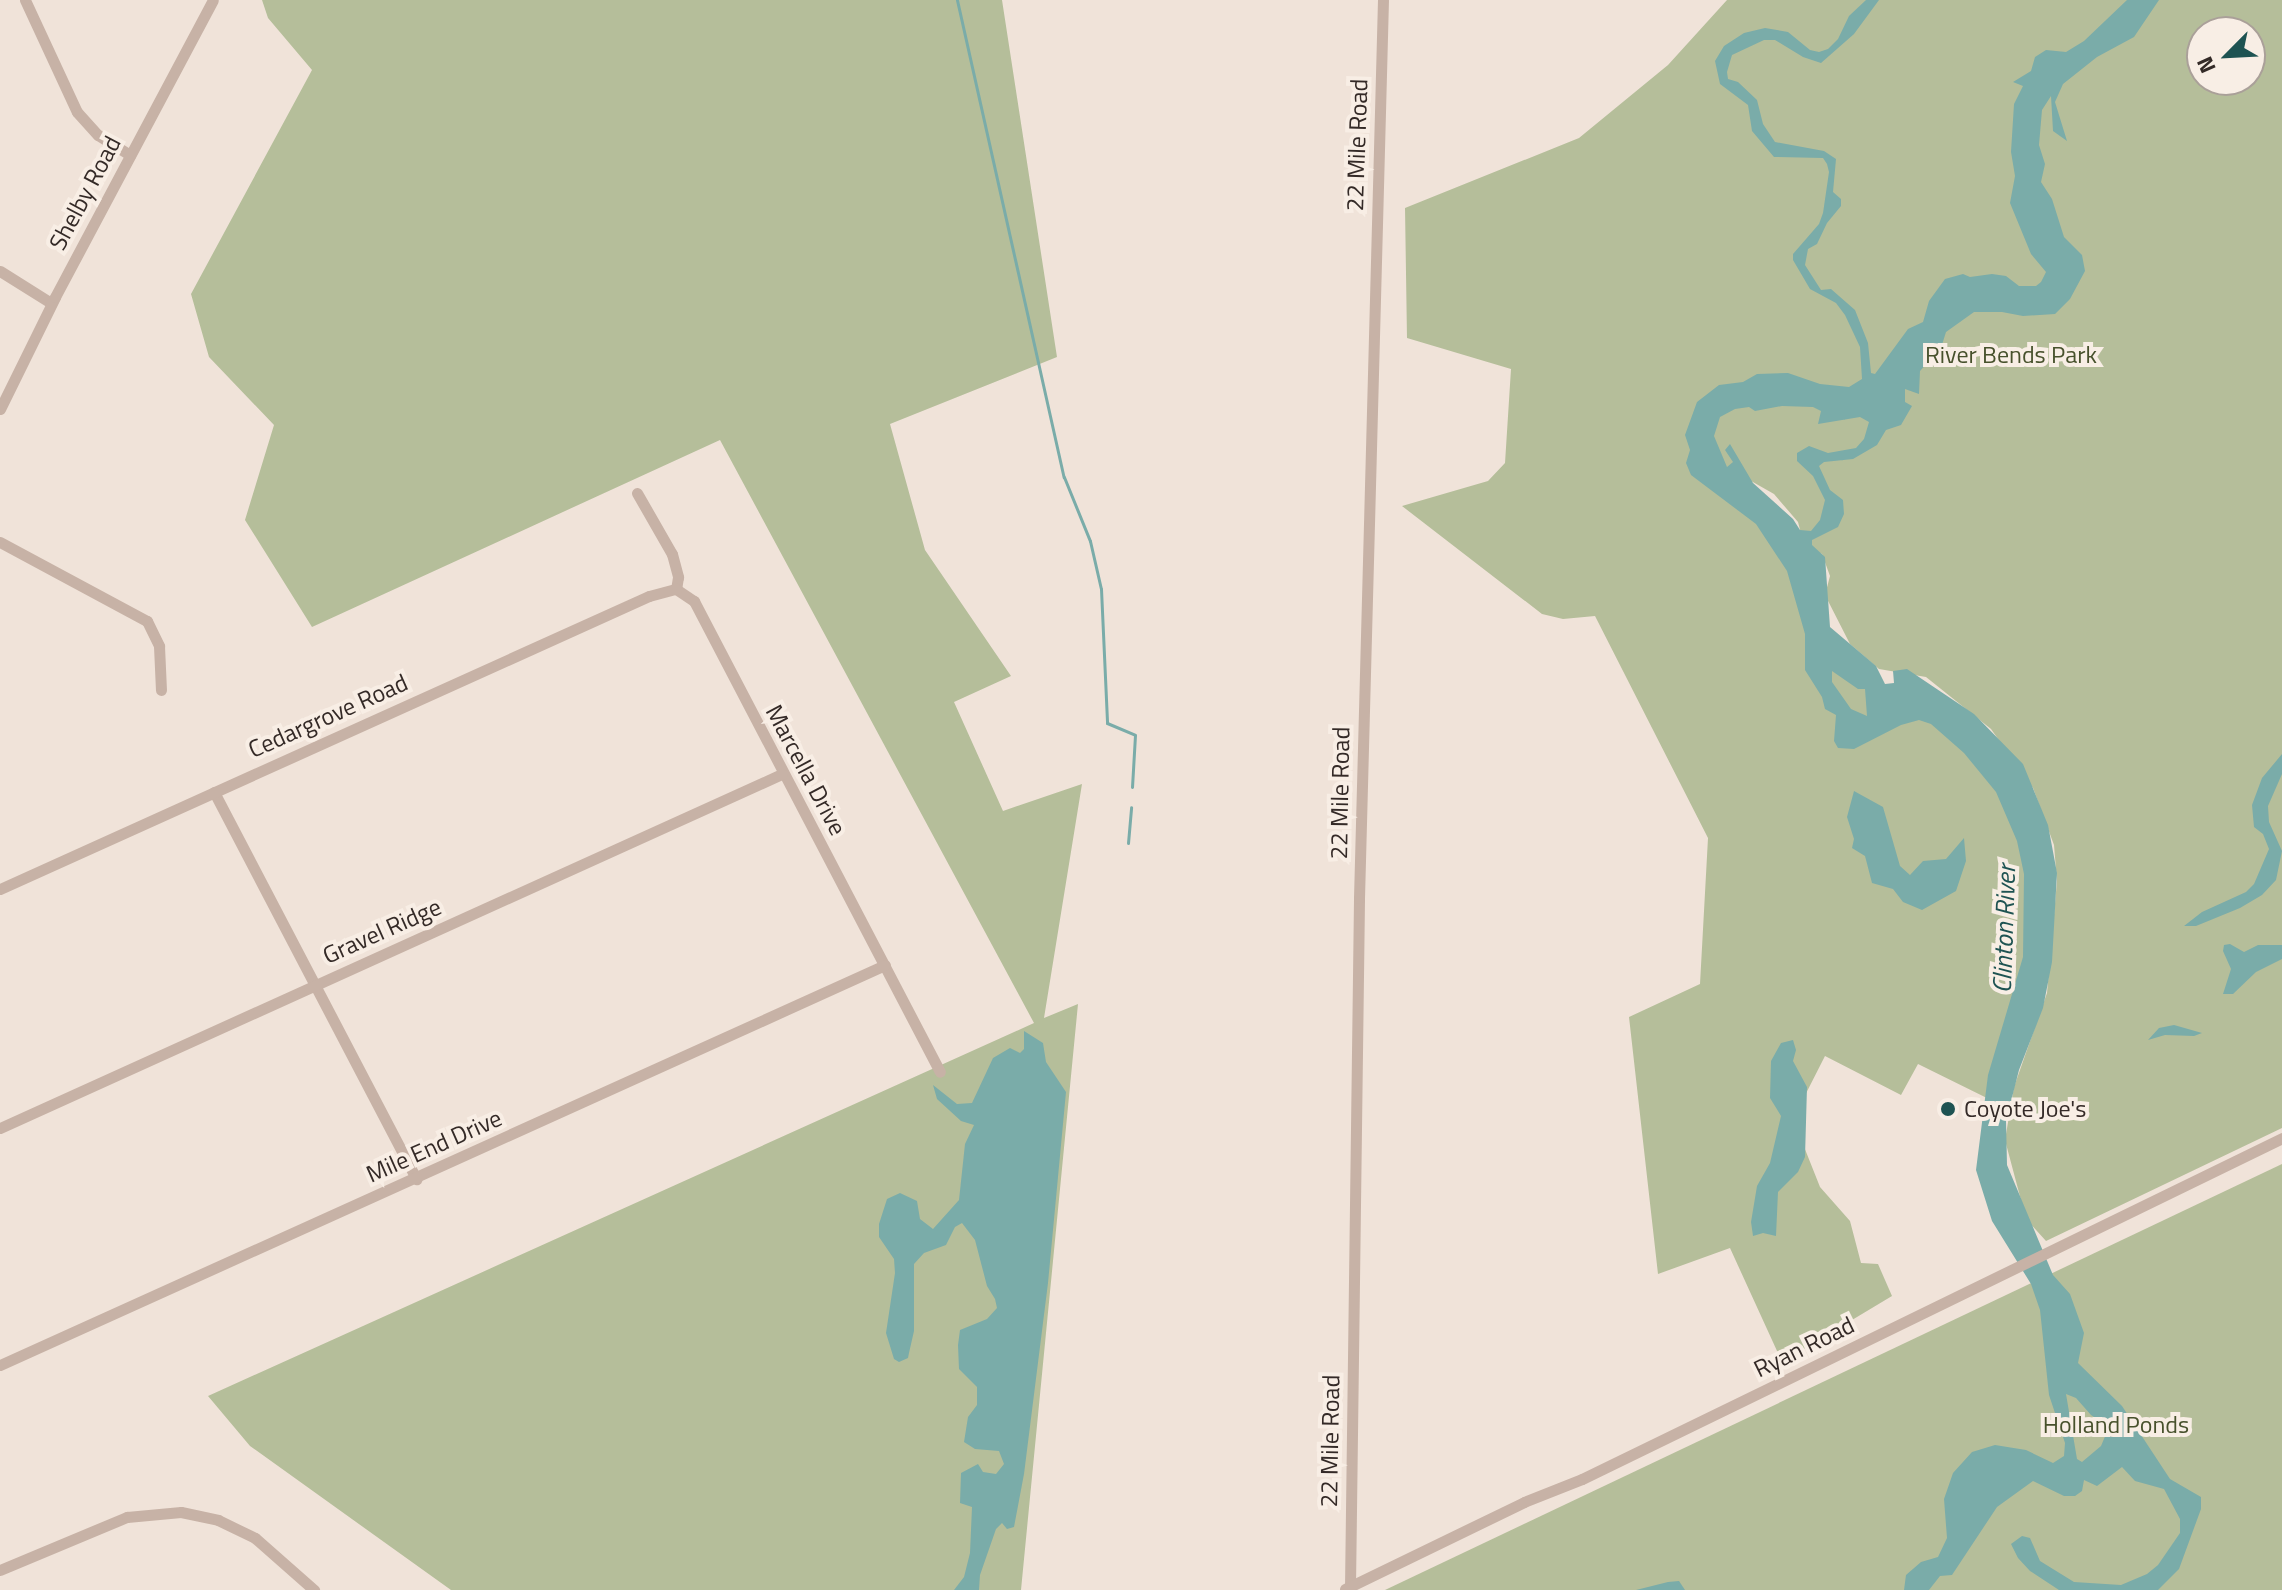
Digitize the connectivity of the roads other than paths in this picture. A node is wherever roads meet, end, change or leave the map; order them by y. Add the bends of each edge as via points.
1 (25, 0) edge
2 (213, 0) edge
3 (1383, 0) edge
4 (130, 155) junction
5 (0, 271) edge
6 (51, 303) junction
7 (0, 409) edge
8 (637, 493) dead end
9 (0, 542) edge
10 (676, 589) junction
11 (161, 690) dead end
12 (782, 774) junction
13 (214, 792) junction
14 (0, 889) edge
15 (885, 965) junction
16 (317, 984) junction
17 (940, 1072) dead end
18 (0, 1128) edge
19 (2282, 1138) edge
20 (416, 1179) junction
21 (0, 1365) edge
22 (0, 1570) edge
23 (1346, 1588) edge
24 (309, 1589) edge

1 - 4 street via 77,112 98,135
2 - 4 street, Shelby Road
3 - 23 street, 22 Mile Road
4 - 6 street, Shelby Road
5 - 6 street
6 - 7 street, Shelby Road
8 - 10 street via 672,554
9 - 11 street via 147,621 159,646
10 - 12 street, Marcella Drive via 694,601
10 - 13 street, Cedargrove Road via 649,596
12 - 15 street, Marcella Drive
12 - 16 street, Gravel Ridge
13 - 14 street, Cedargrove Road
13 - 16 street
15 - 17 street, Marcella Drive
15 - 20 street, Mile End Drive
16 - 18 street, Gravel Ridge
16 - 20 street
19 - 23 street, Ryan Road
20 - 21 street, Mile End Drive
22 - 24 street via 127,1517 181,1512 242,1530

